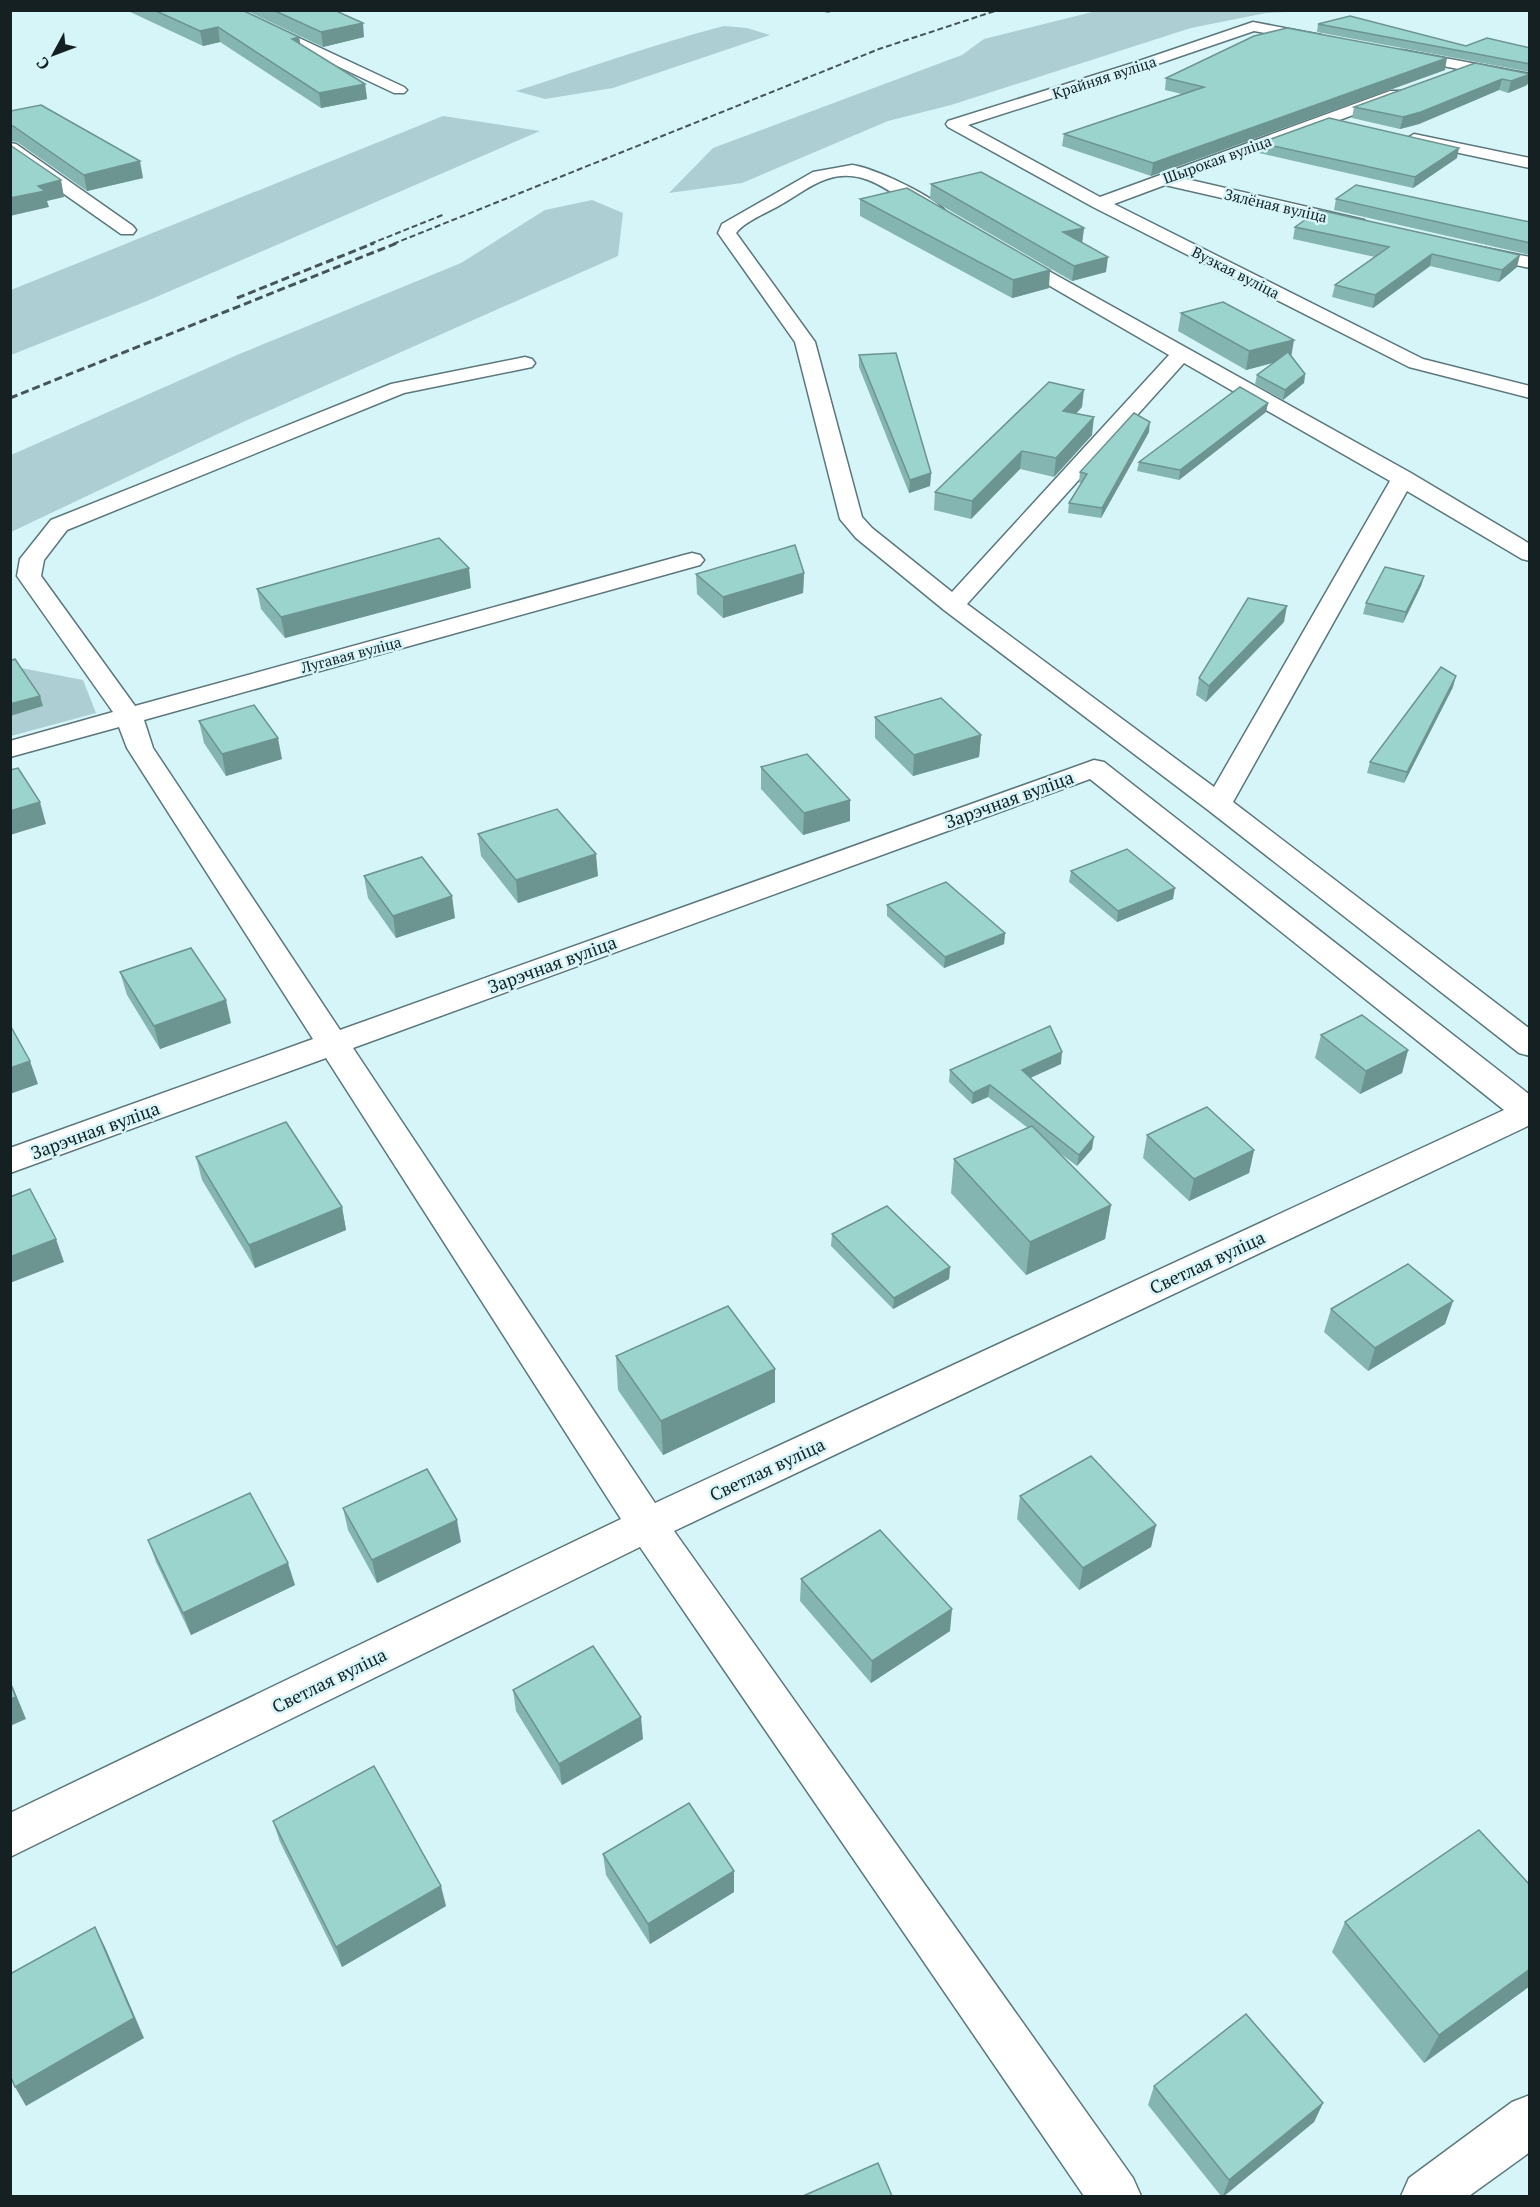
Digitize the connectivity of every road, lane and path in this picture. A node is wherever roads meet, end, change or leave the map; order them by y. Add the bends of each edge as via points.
1 (226, 10) edge
2 (1334, 41) edge
3 (1391, 52) edge
4 (1472, 68) junction
5 (1440, 79) edge
6 (1530, 79) edge
7 (399, 90) dead end
8 (1408, 90) edge
9 (1324, 120) junction
10 (954, 124) joint
11 (1358, 127) edge
12 (1404, 137) edge
13 (10, 148) edge
14 (1530, 163) edge
15 (1163, 179) junction
16 (1099, 203) junction
17 (953, 222) edge
18 (1381, 229) edge
19 (127, 230) dead end
20 (993, 246) edge
21 (1461, 248) edge
22 (1530, 263) edge
23 (1180, 354) junction
24 (525, 363) dead end
25 (1530, 392) edge
26 (1403, 478) junction
27 (1530, 554) edge
28 (692, 560) dead end
29 (953, 605) junction
30 (129, 716) junction
31 (10, 749) edge
32 (1218, 804) junction
33 (332, 1044) junction
34 (1530, 1046) edge
35 (1529, 1112) edge
36 (10, 1161) edge
37 (647, 1525) junction
38 (10, 1836) edge
39 (1530, 2120) edge
40 (1114, 2196) edge
41 (1427, 2196) edge

1 - 7 street
2 - 10 street, Крайняя вуліца via 1253,26
3 - 4 street
4 - 5 street
4 - 6 street
8 - 9 street, Шырокая вуліца
9 - 11 street
9 - 15 street, Шырокая вуліца
10 - 16 street, Вузкая вуліца
12 - 14 street
13 - 19 street
15 - 16 street, Шырокая вуліца
15 - 18 street, Зялёная вуліца
16 - 25 street, Вузкая вуліца via 1416,363
17 - 29 street via 872,175 855,171 819,176 728,228 726,233 805,342 851,519
20 - 23 street
21 - 22 street
23 - 26 street
23 - 29 street
24 - 30 street via 398,388 59,525 32,559 29,576
26 - 27 street
26 - 32 street
28 - 30 street, Лугавая вуліца
29 - 32 street
30 - 31 street, Лугавая вуліца
30 - 33 street via 140,748
32 - 34 street
33 - 35 street, Зарэчная вуліца via 1094,768
33 - 36 street, Зарэчная вуліца
33 - 37 street
35 - 37 street, Светлая вуліца
37 - 38 street, Светлая вуліца
37 - 40 street
39 - 41 street

